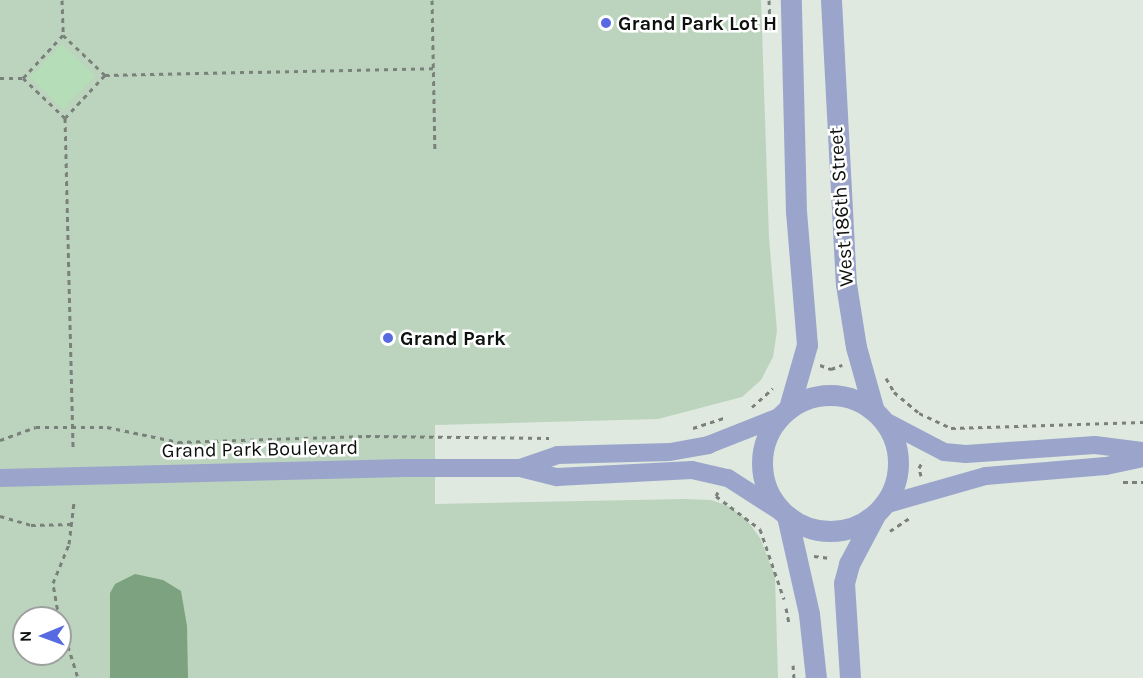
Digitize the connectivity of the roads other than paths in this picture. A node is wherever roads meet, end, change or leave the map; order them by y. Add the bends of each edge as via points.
1 (791, 0) edge
2 (831, 0) edge
3 (784, 412) junction
4 (878, 416) junction
5 (1143, 451) edge
6 (1143, 458) edge
7 (520, 468) junction
8 (0, 478) edge
9 (880, 510) junction
10 (784, 514) junction
11 (816, 678) edge
12 (850, 678) edge

1 - 3 street, West 186th Street via 796,212 807,345
2 - 4 street, West 186th Street via 846,284 860,359
3 - 4 street via 812,397 838,395
3 - 7 street, Grand Park Boulevard via 708,445 670,452 558,455
3 - 10 street via 766,439 761,465 767,490
4 - 5 street via 944,452 966,454 1095,445
4 - 9 street via 898,456 896,482
6 - 9 street via 1106,466 986,476
7 - 8 street, Grand Park Boulevard
7 - 10 street, Grand Park Boulevard via 557,477 692,470 728,478
9 - 10 street via 854,528 828,532 802,526
9 - 12 street via 849,564 844,595
10 - 11 street via 809,614

